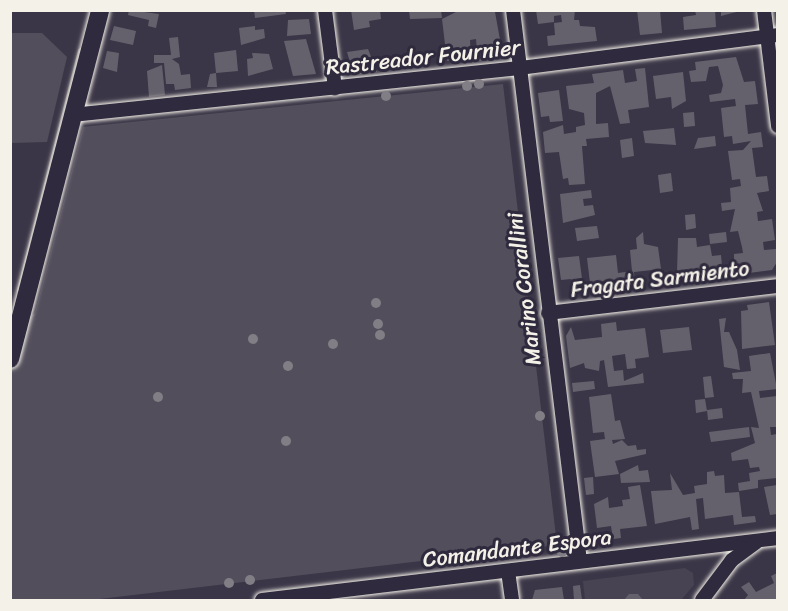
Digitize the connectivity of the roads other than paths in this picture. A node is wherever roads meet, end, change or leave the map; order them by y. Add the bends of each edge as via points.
1 (100, 10) edge
2 (325, 10) edge
3 (513, 10) edge
4 (764, 10) edge
5 (772, 36) edge
6 (520, 68) junction
7 (335, 88) junction
8 (72, 115) junction
9 (777, 126) edge
10 (777, 286) edge
11 (548, 313) junction
12 (10, 359) edge
13 (777, 538) edge
14 (757, 541) junction
15 (580, 561) junction
16 (508, 571) junction
17 (369, 594) edge
18 (262, 600) edge
19 (512, 600) edge
20 (702, 600) edge

1 - 8 street
2 - 7 street
3 - 6 street, Marino Corallini
4 - 5 street
5 - 6 street, Rastreador Fournier
5 - 9 street
6 - 7 street, Rastreador Fournier
6 - 11 street, Marino Corallini
7 - 8 street, Rastreador Fournier
8 - 12 street
10 - 11 street, Fragata Sarmiento
11 - 15 street, Marino Corallini
13 - 14 street, Comandante Espora
14 - 15 street, Comandante Espora
14 - 20 street via 732,560
15 - 16 street, Comandante Espora
16 - 17 street, Comandante Espora
16 - 19 street
17 - 18 street, Comandante Espora

